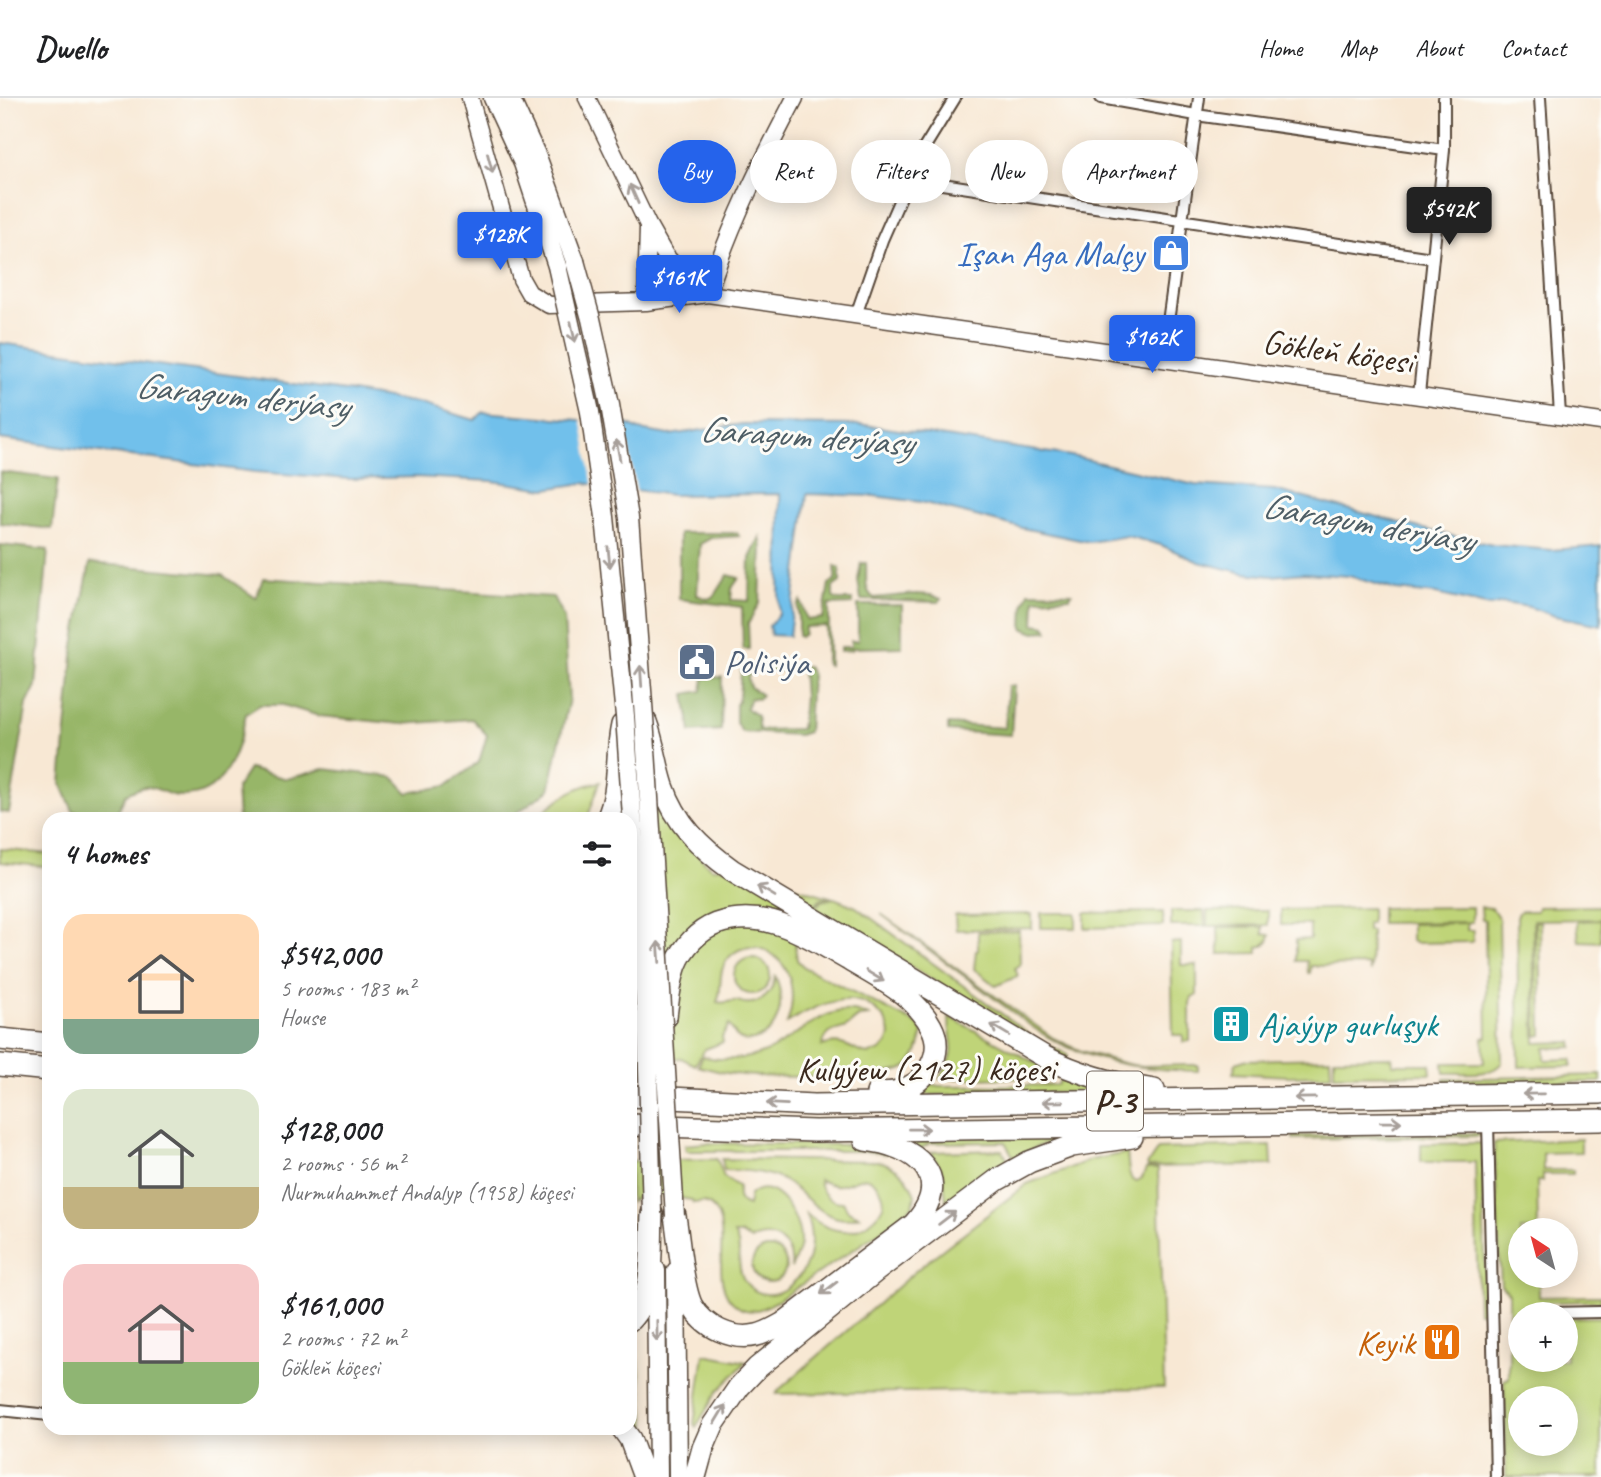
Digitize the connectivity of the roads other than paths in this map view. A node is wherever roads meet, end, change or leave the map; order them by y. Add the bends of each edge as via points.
1 (470, 98) edge
2 (492, 98) edge
3 (510, 98) edge
4 (587, 98) edge
5 (794, 98) edge
6 (955, 98) edge
7 (1101, 98) edge
8 (1199, 98) edge
9 (1444, 98) edge
10 (1540, 98) edge
11 (1196, 115) junction
12 (929, 140) edge
13 (1444, 150) junction
14 (951, 185) edge
15 (898, 203) edge
16 (1183, 220) junction
17 (648, 225) junction
18 (1432, 258) junction
19 (708, 294) junction
20 (646, 302) junction
21 (856, 315) junction
22 (1163, 358) junction
23 (1419, 394) junction
24 (1560, 415) junction
25 (1601, 422) edge
26 (635, 717) junction
27 (610, 812) edge
28 (821, 933) junction
29 (637, 991) edge
30 (656, 1031) junction
31 (0, 1039) edge
32 (42, 1043) edge
33 (0, 1065) edge
34 (42, 1069) edge
35 (1600, 1093) edge
36 (637, 1096) edge
37 (1226, 1099) junction
38 (814, 1105) junction
39 (1601, 1120) edge
40 (1488, 1121) junction
41 (637, 1125) edge
42 (1216, 1125) junction
43 (815, 1131) junction
44 (652, 1214) junction
45 (676, 1216) junction
46 (637, 1312) edge
47 (1578, 1312) edge
48 (1601, 1312) edge
49 (0, 1410) edge
50 (42, 1414) edge
51 (627, 1435) edge
52 (644, 1477) edge
53 (659, 1477) edge
54 (678, 1477) edge
55 (695, 1477) edge
56 (1496, 1477) edge

1 -> 20 street, Gökleň köçesi via 521,279 529,293 549,305
2 -> 26 main road, bridge via 523,163 557,266 599,464
26 -> 3 main road, bridge via 629,518 620,460 575,261
17 -> 4 street
5 - 19 street via 720,256
6 - 12 street
7 - 11 street
8 - 11 street
9 - 13 street
10 - 24 street
11 - 13 street
11 - 16 street
13 - 18 street
14 - 16 street
15 - 21 street
16 - 18 street
16 - 22 street
17 - 19 street via 678,270
17 - 20 street
18 - 23 street
19 - 20 street, Gökleň köçesi
19 - 21 street, Gökleň köçesi
21 - 22 street, Gökleň köçesi
22 - 23 street, Gökleň köçesi
23 - 24 street, Gökleň köçesi
24 - 25 street, Gökleň köçesi
26 - 27 highway via 619,739 615,800
28 -> 26 highway, bridge via 695,840 667,797
26 - 30 main road, bridge
28 - 30 highway, bridge via 738,918 706,929 687,946 676,965
37 -> 28 highway via 1119,1085 1067,1068
28 -> 38 highway via 908,997 932,1027 936,1053 928,1073 913,1086 897,1092 842,1096
29 - 30 highway, bridge
30 - 44 main road, bridge
30 - 45 main road, bridge
31 - 32 highway
33 - 34 highway
35 -> 37 highway, Kulyýew (2127) köçesi / P-3
38 -> 36 highway, Kulyýew (2127) köçesi / P-3
37 -> 38 highway, Kulyýew (2127) köçesi / P-3
39 - 40 highway, Kulyýew (2127) köçesi / P-3
42 -> 40 highway, Kulyýew (2127) köçesi / P-3
40 - 56 street
41 - 43 highway, Kulyýew (2127) köçesi / P-3
43 -> 42 highway, Kulyýew (2127) köçesi / P-3
55 -> 42 highway via 713,1425 757,1368 997,1180 1028,1162 1072,1146
43 -> 45 highway via 903,1148 926,1169 930,1197 914,1224 782,1324 755,1336 734,1335 715,1328 698,1314 688,1297
44 - 46 highway via 648,1290
44 -> 53 main road
45 - 54 main road
47 - 48 street
49 - 50 street
51 - 52 highway

